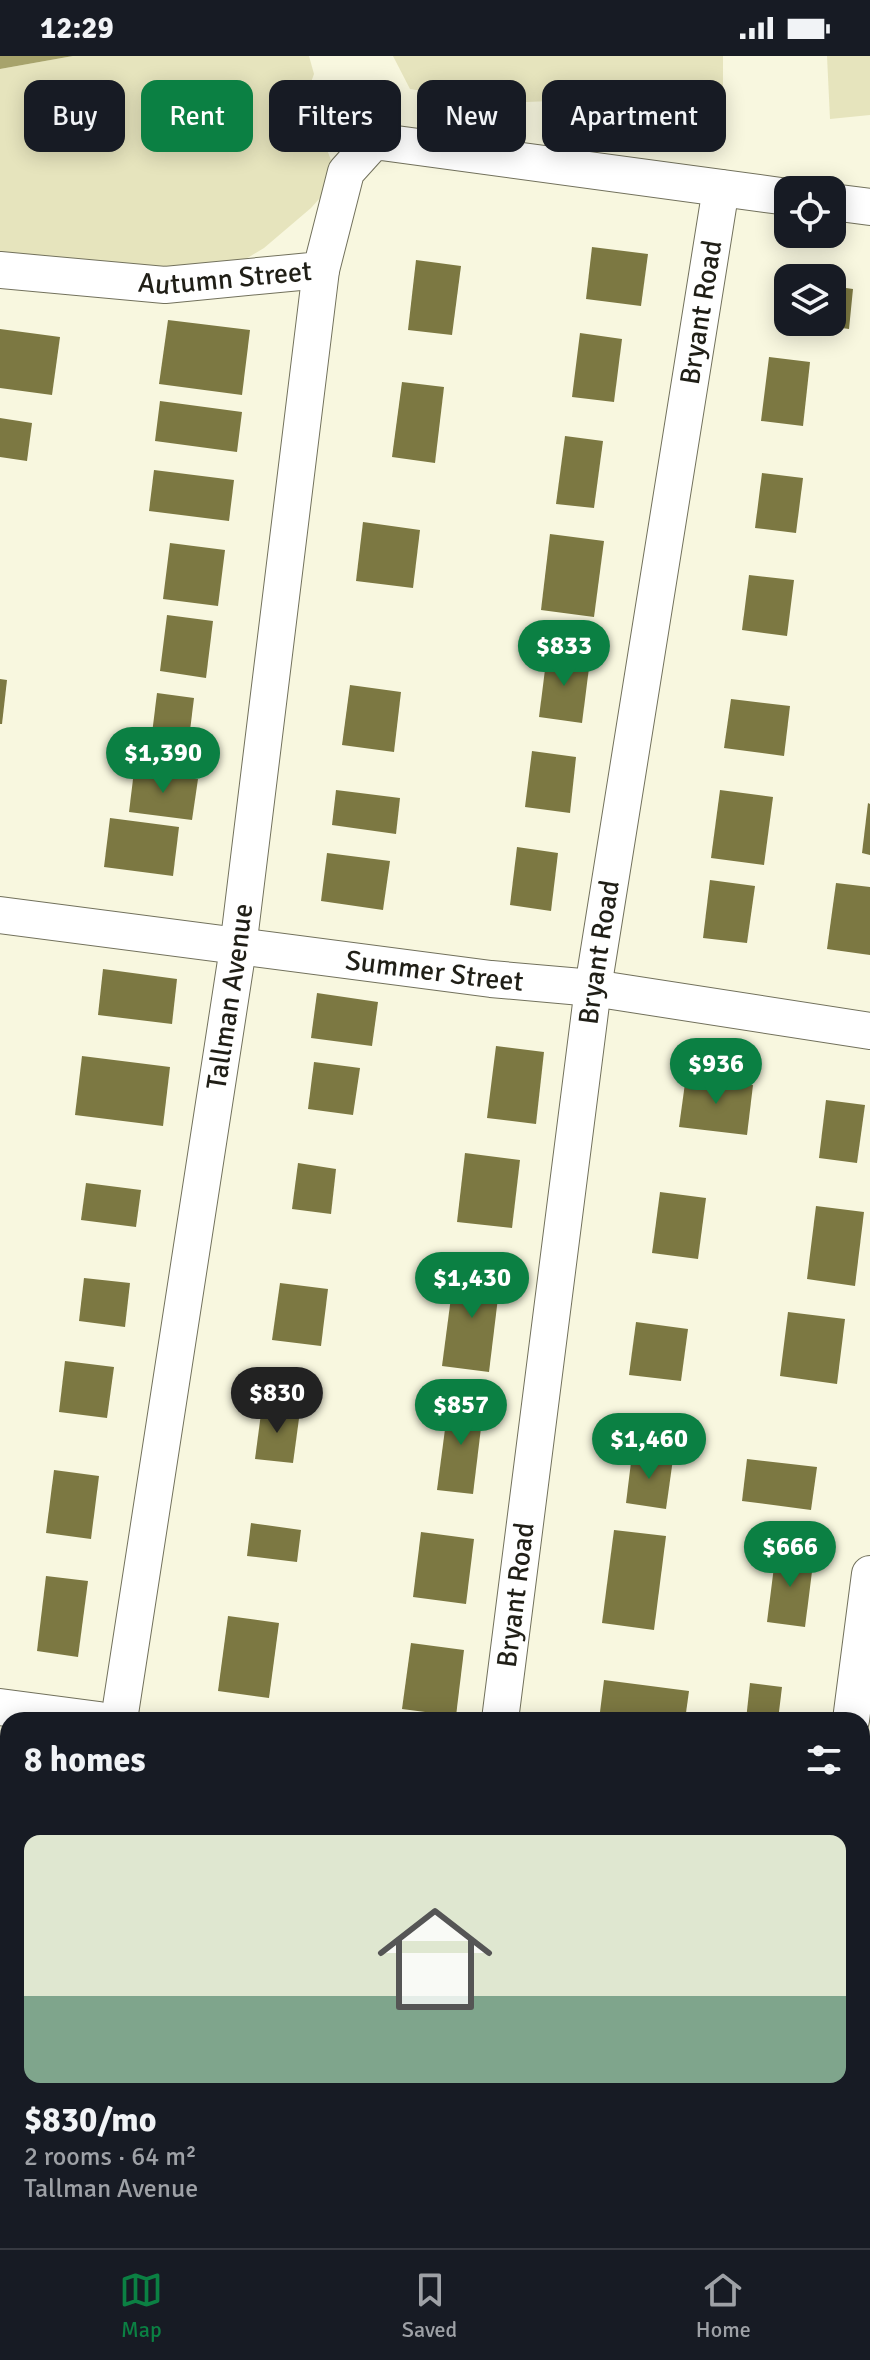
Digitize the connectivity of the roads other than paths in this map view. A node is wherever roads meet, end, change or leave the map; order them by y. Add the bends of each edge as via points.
1 (721, 188) junction
2 (774, 195) edge
3 (846, 204) edge
4 (870, 207) edge
5 (0, 270) edge
6 (321, 270) junction
7 (0, 915) edge
8 (238, 948) junction
9 (593, 988) junction
10 (870, 1031) edge
11 (870, 1574) edge
12 (0, 1707) edge
13 (38, 1712) edge
14 (120, 1712) edge
15 (501, 1712) edge
16 (852, 1712) edge

1 - 2 street, Autumn Street
1 - 6 street, Autumn Street via 374,141 346,172
1 - 9 street, Bryant Road
3 - 4 street
5 - 6 street, Autumn Street via 165,285
6 - 8 street, Tallman Avenue
7 - 8 street, Summer Street
8 - 9 street, Summer Street
8 - 14 street, Tallman Avenue
9 - 10 street, Summer Street
9 - 15 street, Bryant Road
11 - 16 street
12 - 13 street

